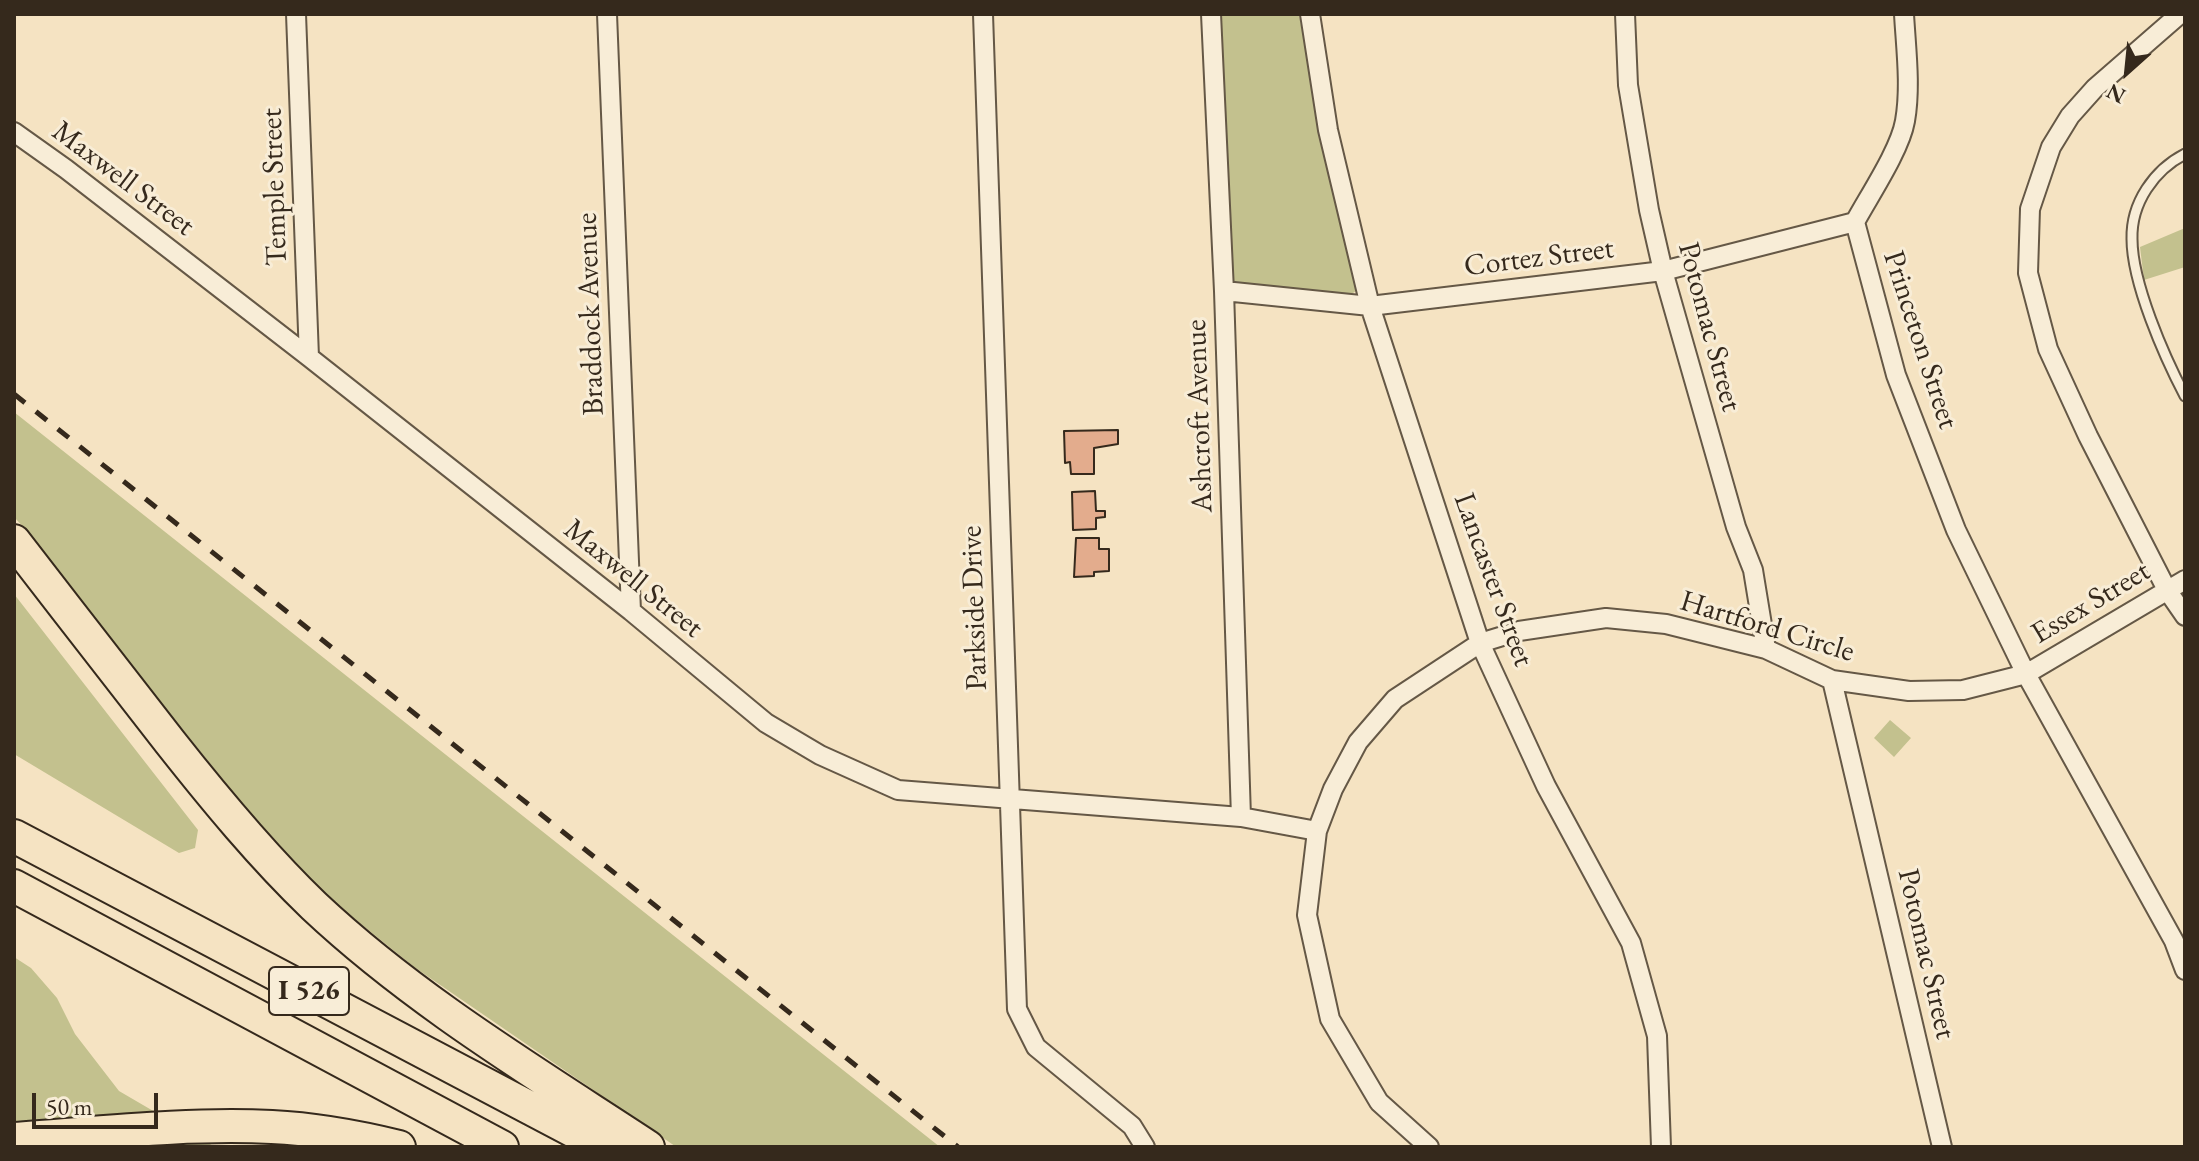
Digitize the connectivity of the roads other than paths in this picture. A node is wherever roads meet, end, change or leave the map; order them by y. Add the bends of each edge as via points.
1 (296, 14) edge
2 (607, 14) edge
3 (983, 14) edge
4 (1211, 14) edge
5 (1310, 14) edge
6 (1625, 14) edge
7 (1904, 14) edge
8 (2180, 14) edge
9 (14, 132) edge
10 (2185, 154) edge
11 (1855, 222) junction
12 (1663, 271) junction
13 (1224, 291) junction
14 (1370, 306) junction
15 (309, 357) junction
16 (2185, 396) edge
17 (14, 541) edge
18 (2185, 580) edge
19 (2167, 590) junction
20 (631, 611) junction
21 (2185, 616) edge
22 (1480, 643) junction
23 (1766, 649) junction
24 (2026, 674) junction
25 (1832, 680) junction
26 (1010, 800) junction
27 (1241, 817) junction
28 (1317, 831) junction
29 (14, 836) edge
30 (14, 886) edge
31 (2185, 970) edge
32 (14, 1139) edge
33 (399, 1147) edge
34 (502, 1147) edge
35 (604, 1147) edge
36 (648, 1147) edge
37 (1145, 1147) edge
38 (1429, 1147) edge
39 (1661, 1147) edge
40 (1942, 1147) edge

1 - 15 street, Temple Street
2 - 20 street, Braddock Avenue
3 - 26 street, Parkside Drive
4 - 13 street, Ashcroft Avenue
5 - 14 street, Lancaster Street via 1328,130
6 - 12 street, Potomac Street via 1628,85
7 - 11 street, Princeton Street via 1905,123
8 - 19 street via 2095,88 2051,147 2030,209 2028,273 2048,349
9 - 15 street, Maxwell Street
10 - 16 lane via 2171,161 2143,195 2132,239 2150,314
11 - 12 street, Cortez Street
11 - 24 street, Princeton Street via 1896,375 1956,530
12 - 14 street, Cortez Street
12 - 23 street, Potomac Street via 1753,570
13 - 14 street, Cortez Street
13 - 27 street, Ashcroft Avenue
14 - 22 street, Lancaster Street
15 - 20 street, Maxwell Street
17 - 36 highway via 203,783 313,905 383,965 484,1039
18 - 19 street, Essex Street
19 - 21 street
19 - 24 street, Essex Street
20 - 26 street, Maxwell Street via 766,723 820,755 898,790
22 - 23 street, Hartford Circle via 1519,631 1606,618 1666,624
22 - 28 street, Hartford Circle via 1395,699 1358,742
22 - 39 street, Lancaster Street via 1546,786 1631,943 1657,1036
23 - 25 street, Hartford Circle
24 - 25 street, Hartford Circle via 1963,690 1909,691
24 - 31 street via 2174,941
25 - 40 street, Potomac Street
26 - 27 street, Maxwell Street
26 - 37 street, Parkside Drive via 1017,1009 1036,1047 1132,1126
27 - 28 street, Maxwell Street
28 - 38 street, Hartford Circle via 1307,915 1330,1019 1379,1102
29 - 35 highway, I 526
30 - 34 highway, I 526
32 - 33 highway via 274,1127

